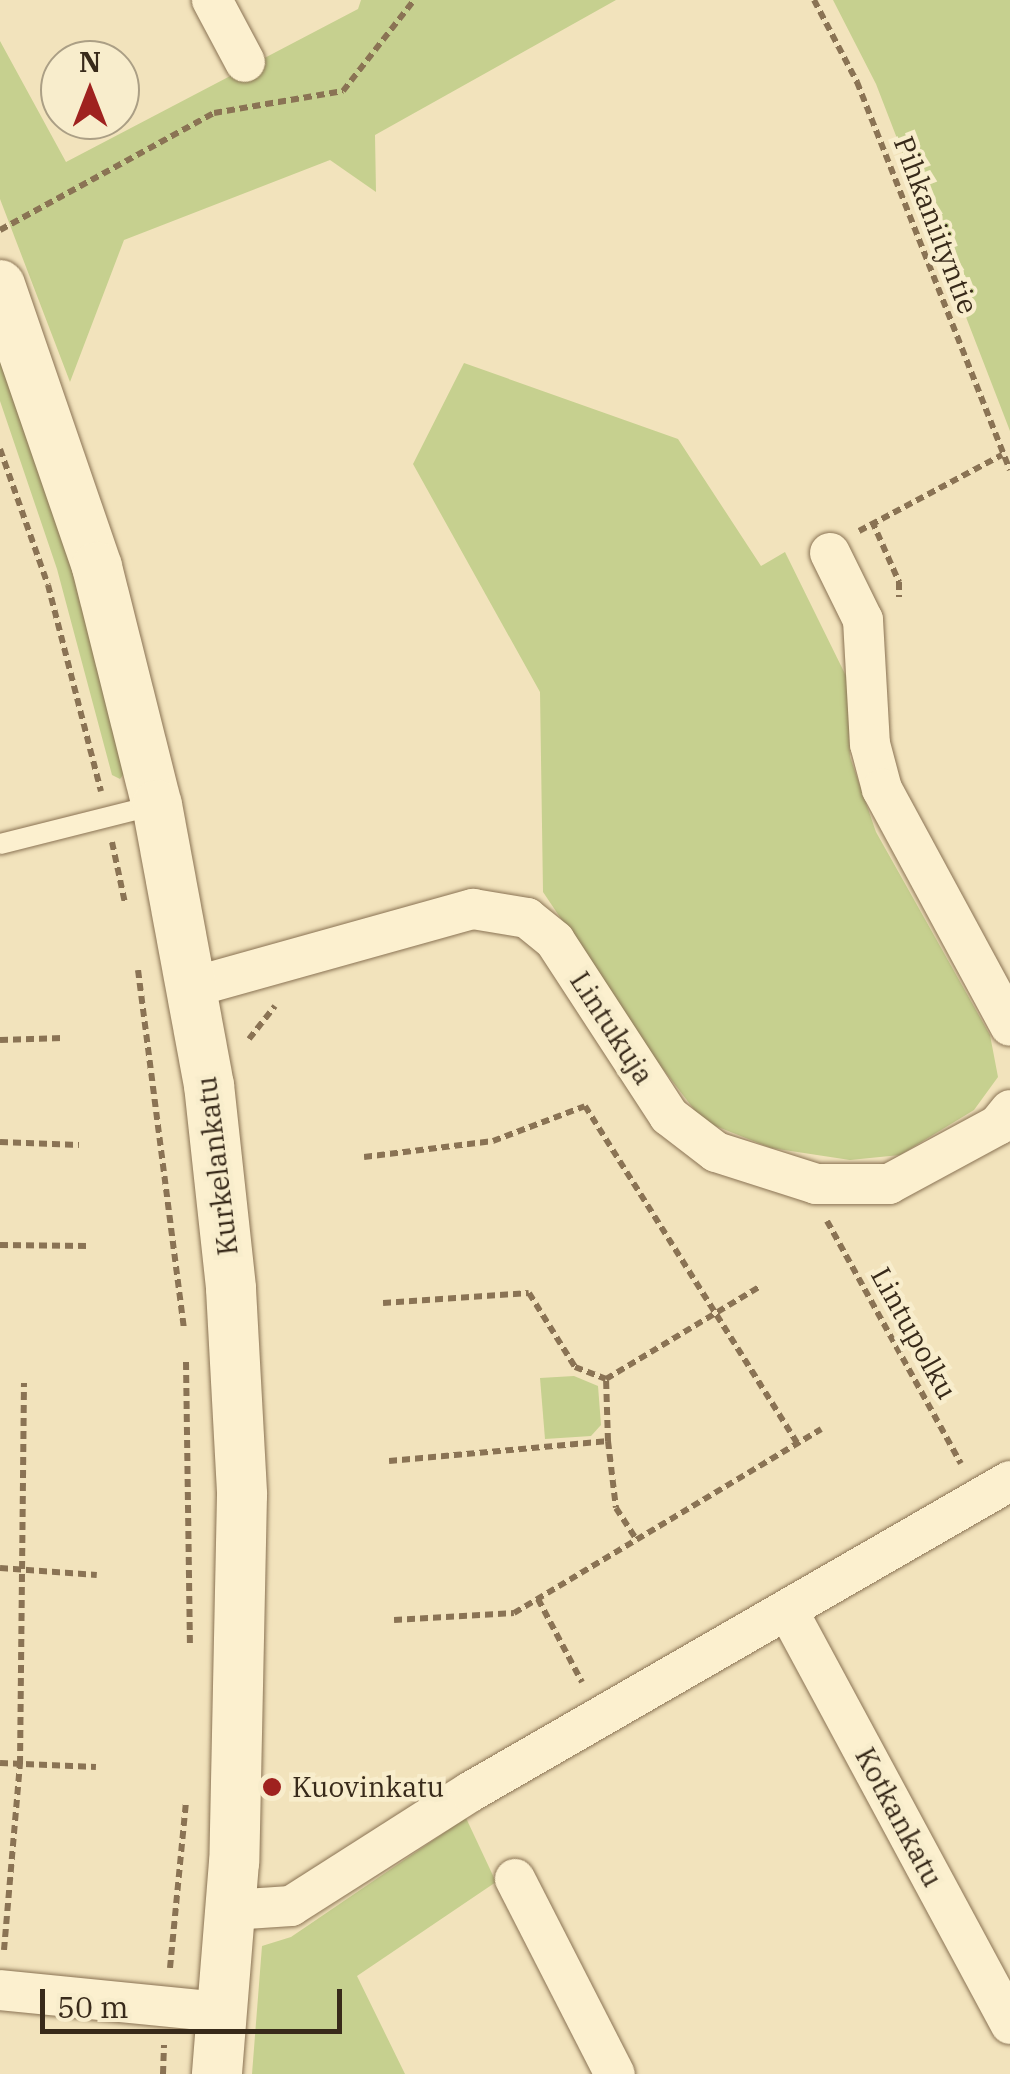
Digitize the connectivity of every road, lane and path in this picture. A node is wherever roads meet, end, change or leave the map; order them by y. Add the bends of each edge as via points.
1 (212, 0) edge
2 (414, 0) edge
3 (814, 0) edge
4 (246, 62) dead end
5 (0, 230) edge
6 (0, 284) edge
7 (0, 449) edge
8 (1002, 455) junction
9 (1010, 470) edge
10 (872, 521) junction
11 (830, 553) joint
12 (899, 601) dead end
13 (158, 804) junction
14 (108, 818) junction
15 (0, 844) edge
16 (127, 911) dead end
17 (135, 950) dead end
18 (193, 987) junction
19 (288, 998) dead end
20 (1010, 1026) edge
21 (63, 1038) dead end
22 (0, 1040) edge
23 (250, 1052) dead end
24 (1010, 1110) edge
25 (0, 1142) edge
26 (79, 1145) dead end
27 (364, 1157) dead end
28 (839, 1213) dead end
29 (0, 1244) edge
30 (88, 1246) dead end
31 (761, 1286) dead end
32 (383, 1303) dead end
33 (716, 1314) junction
34 (186, 1340) dead end
35 (186, 1359) dead end
36 (606, 1379) junction
37 (24, 1383) dead end
38 (822, 1429) dead end
39 (608, 1442) junction
40 (797, 1444) junction
41 (389, 1461) dead end
42 (995, 1491) edge
43 (637, 1540) junction
44 (0, 1568) edge
45 (22, 1569) junction
46 (97, 1575) dead end
47 (538, 1599) junction
48 (788, 1611) junction
49 (394, 1620) dead end
50 (190, 1666) dead end
51 (584, 1685) dead end
52 (0, 1763) edge
53 (20, 1764) junction
54 (96, 1767) dead end
55 (187, 1782) dead end
56 (515, 1879) dead end
57 (231, 1910) junction
58 (0, 1990) edge
59 (166, 2005) junction
60 (222, 2012) junction
61 (1010, 2024) edge
62 (163, 2074) edge
63 (217, 2074) edge
64 (615, 2074) edge

1 - 4 street
2 - 5 path via 343,90 214,113
3 - 8 path, Pihkaniityntie via 856,82
6 - 13 street, Kurkelankatu via 96,567
7 - 14 path via 48,584
8 - 9 path, Pihkaniityntie
8 - 10 path
10 - 11 path
10 - 12 path via 899,582
11 - 20 street via 863,620 870,744 882,789
13 - 14 lane
13 - 18 street, Kurkelankatu
14 - 15 lane
14 - 16 path
17 - 34 path
18 - 24 street, Lintukuja via 473,909 526,918 555,940 669,1116 716,1152 816,1184 889,1184 998,1126
18 - 57 street, Kurkelankatu via 231,1289 242,1495
19 - 23 path via 249,1036
21 - 22 path
25 - 26 path
27 - 33 path via 494,1141 585,1106
28 - 42 path, Lintupolku via 822,1211
29 - 30 path
31 - 33 path
32 - 36 path via 528,1293 575,1367
33 - 36 path
33 - 40 path
35 - 50 path
36 - 39 path
37 - 45 path
38 - 40 path
39 - 41 path
39 - 43 path via 616,1508
40 - 43 path
42 - 48 street
43 - 47 path
44 - 45 path
45 - 46 path
45 - 53 path
47 - 49 path via 514,1613
47 - 51 path
48 - 57 street via 470,1792 290,1906
48 - 61 street, Kotkankatu
52 - 53 path
53 - 54 path
53 - 58 path
55 - 59 path
56 - 64 street
57 - 60 street, Kurkelankatu
58 - 59 street
59 - 60 street
59 - 62 path
60 - 63 street, Kurkelankatu

